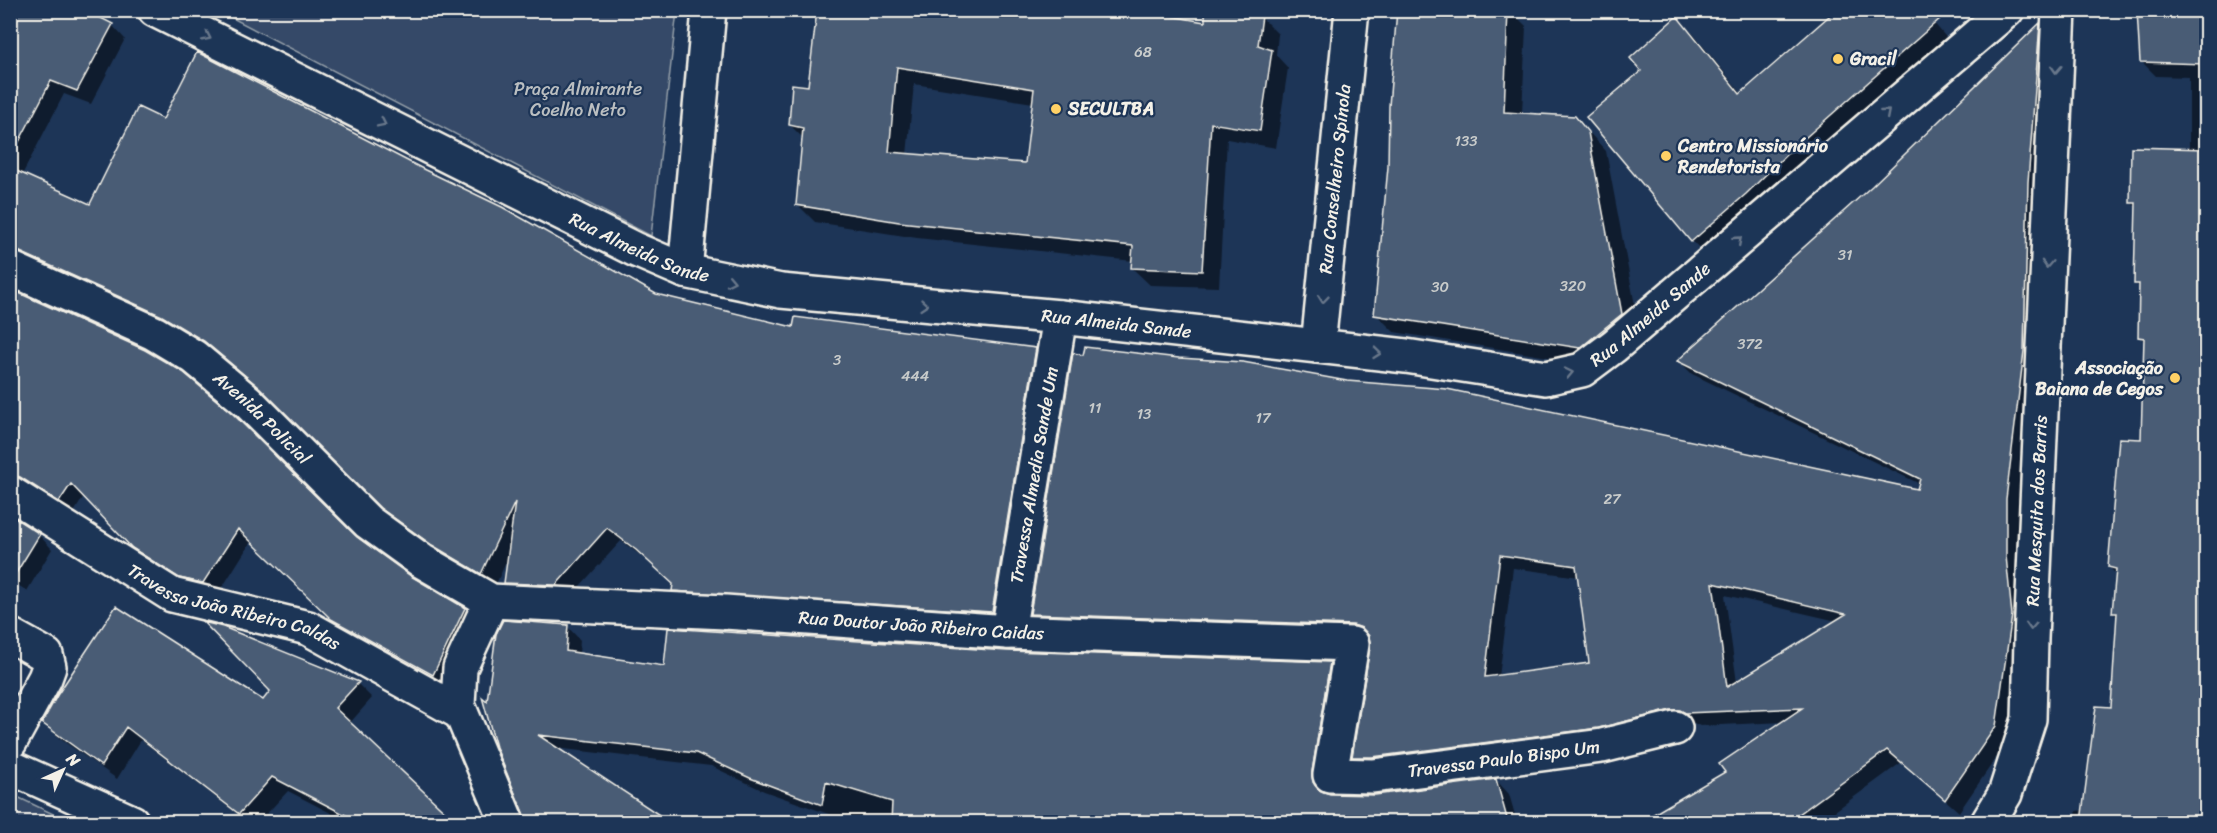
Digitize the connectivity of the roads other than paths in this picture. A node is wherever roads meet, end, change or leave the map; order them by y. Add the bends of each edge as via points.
1 (155, 10) edge
2 (709, 10) edge
3 (1352, 10) edge
4 (2007, 10) edge
5 (2059, 10) edge
6 (10, 268) edge
7 (685, 271) junction
8 (1060, 317) junction
9 (1318, 346) junction
10 (10, 493) edge
11 (491, 601) junction
12 (1008, 632) junction
13 (10, 635) edge
14 (461, 713) junction
15 (1675, 728) dead end
16 (10, 742) edge
17 (10, 767) edge
18 (1330, 775) joint
19 (132, 822) edge
20 (507, 822) edge
21 (1988, 822) edge

1 -> 7 street, Rua Almeida Sande
2 - 7 street
3 -> 9 street, Rua Conselheiro Spínola
9 -> 4 street, Rua Almeida Sande via 1546,378 1582,370
5 -> 21 street, Rua Mesquita dos Barris via 2030,719 2005,794
6 - 11 street, Avenida Policial via 154,333 194,357 247,402 368,522 422,561
7 -> 8 street, Rua Almeida Sande via 781,291
8 - 9 street, Rua Almeida Sande
8 - 12 street, Travessa Almedia Sande Um
10 - 14 street, Travessa João Ribeiro Caldas via 172,595 308,628
11 - 12 street, Rua Doutor João Ribeiro Caidas via 725,612
11 - 14 street via 460,668
12 - 18 street, Rua Doutor João Ribeiro Caidas via 1352,644
13 - 16 street via 46,655 49,667
14 - 20 street
15 - 18 street, Travessa Paulo Bispo Um via 1602,746 1372,777
17 - 19 street

